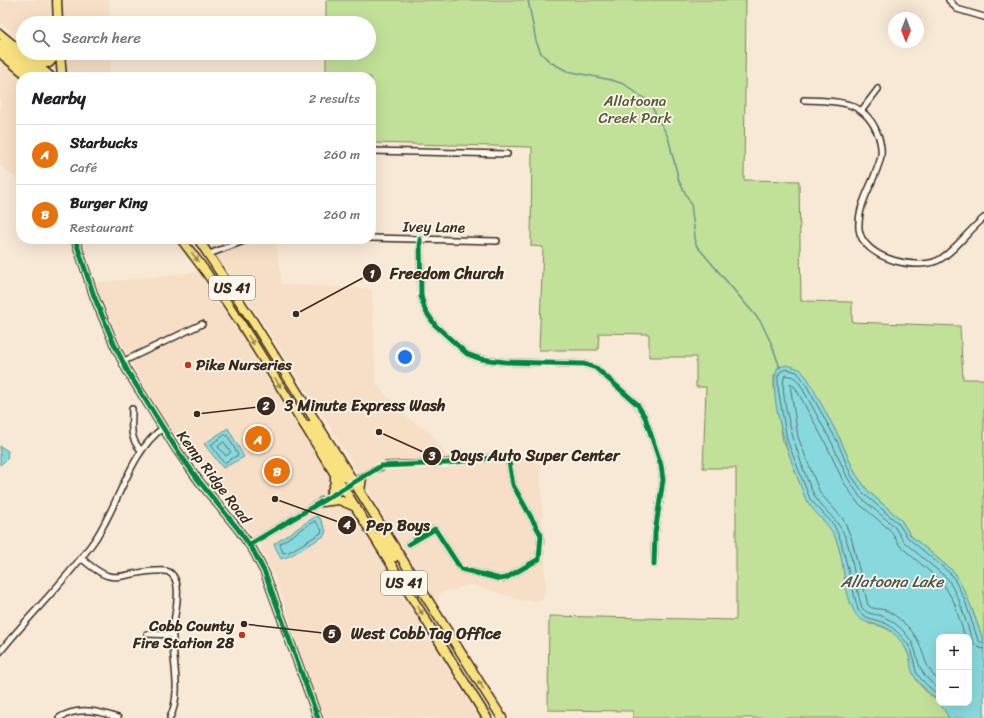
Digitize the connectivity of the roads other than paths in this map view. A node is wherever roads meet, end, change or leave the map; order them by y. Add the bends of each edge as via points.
1 (57, 0) edge
2 (949, 0) edge
3 (58, 16) edge
4 (984, 17) edge
5 (0, 34) edge
6 (0, 44) edge
7 (16, 47) edge
8 (0, 53) edge
9 (16, 57) edge
10 (20, 60) edge
11 (32, 60) edge
12 (51, 60) edge
13 (60, 60) edge
14 (34, 62) junction
15 (23, 72) edge
16 (35, 72) edge
17 (45, 72) edge
18 (61, 72) edge
19 (878, 89) dead end
20 (804, 100) dead end
21 (862, 110) junction
22 (376, 151) edge
23 (507, 154) dead end
24 (984, 218) edge
25 (376, 238) edge
26 (420, 239) junction
27 (497, 241) dead end
28 (77, 244) edge
29 (185, 244) edge
30 (202, 244) edge
31 (236, 244) edge
32 (209, 254) junction
33 (202, 324) dead end
34 (122, 362) junction
35 (294, 408) junction
36 (132, 409) dead end
37 (163, 428) junction
38 (141, 450) junction
39 (334, 473) junction
40 (358, 480) junction
41 (344, 488) junction
42 (330, 496) junction
43 (322, 502) junction
44 (356, 507) junction
45 (409, 544) dead end
46 (249, 545) junction
47 (81, 558) junction
48 (654, 565) dead end
49 (409, 569) junction
50 (147, 634) dead end
51 (173, 635) junction
52 (0, 652) edge
53 (59, 718) edge
54 (116, 718) edge
55 (170, 718) edge
56 (318, 718) edge
57 (488, 718) edge
58 (502, 718) edge

1 - 3 main road
2 - 4 street via 957,9
5 - 7 main road
6 - 9 main road
8 - 15 main road
10 - 16 main road
11 - 14 main road
12 - 14 main road via 48,63
13 - 18 main road
14 - 17 main road
19 - 21 street
20 - 21 street via 848,104
21 - 24 street via 880,138 881,158 862,206 859,229 864,243 883,258 923,264 941,259
22 - 23 street
25 - 26 street, Ivey Lane
26 - 27 street, Ivey Lane
26 - 48 street via 421,296 425,310 435,325 468,354 505,362 584,364 596,368 637,404 645,417 661,465 663,480 654,533
28 - 34 street, Kemp Ridge Road via 88,280
29 -> 35 main road, US 41 via 220,292
30 - 32 main road, US 41
31 - 32 street
32 - 40 main road, US 41
33 - 34 street
34 - 37 street, Kemp Ridge Road
35 - 39 main road, US 41
35 - 40 main road via 320,438 343,475
36 - 38 street via 132,436 134,444
37 - 38 street via 151,437
37 - 46 street, Kemp Ridge Road via 199,481 225,511
38 - 47 street via 108,518
39 - 41 main road, US 41
39 - 42 main road via 335,483
40 - 41 street
40 - 45 street via 386,465 442,463 508,456 513,485 541,535 539,559 500,579 461,569 435,529
40 - 49 main road, US 41 via 360,492
41 - 42 street
41 - 44 main road, US 41
41 - 49 main road via 356,497 385,543 400,563
42 - 43 street
43 - 44 main road via 339,500
43 - 46 street
44 -> 57 main road, US 41
46 - 56 street, Kemp Ridge Road via 265,573
47 - 51 street via 108,577 117,578 160,571 173,575 178,593
47 - 52 street
58 -> 49 main road, US 41
50 - 51 street
51 - 55 street via 176,689 175,707
53 - 54 street via 83,710

